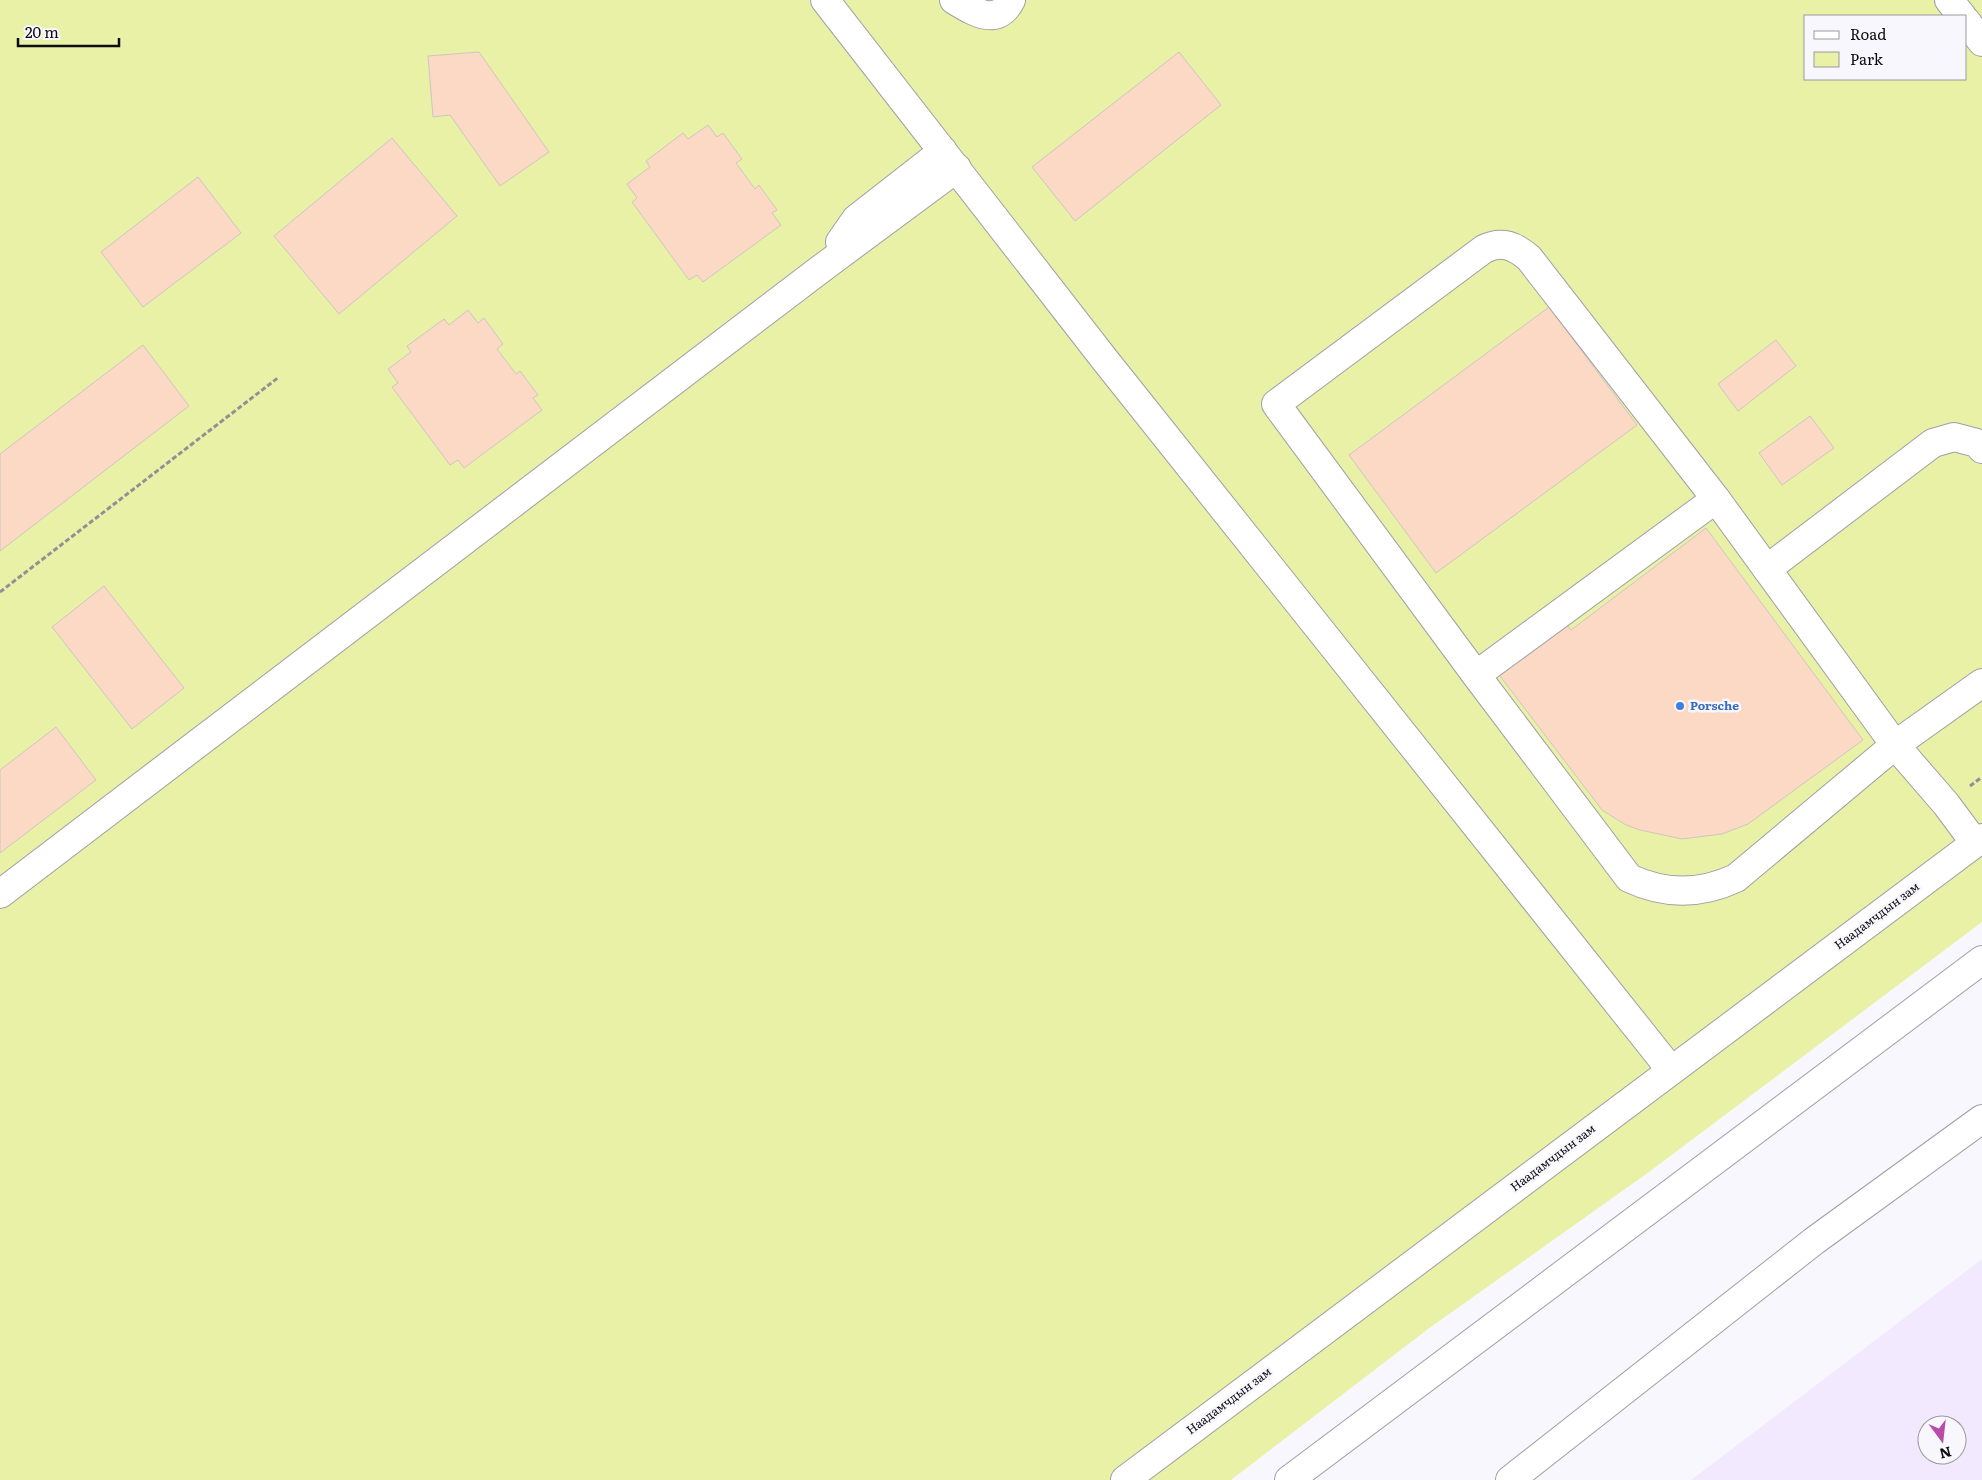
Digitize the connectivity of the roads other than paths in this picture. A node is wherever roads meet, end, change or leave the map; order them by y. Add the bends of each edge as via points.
1 (825, 0) edge
2 (954, 0) edge
3 (1011, 0) edge
4 (1949, 0) edge
5 (1961, 15) edge
6 (1967, 22) edge
7 (1982, 42) edge
8 (950, 160) junction
9 (1982, 449) edge
10 (1716, 499) junction
11 (1767, 569) junction
12 (1476, 675) junction
13 (1982, 683) edge
14 (1894, 745) junction
15 (1978, 840) edge
16 (0, 894) edge
17 (1982, 960) edge
18 (1671, 1070) junction
19 (1982, 1118) edge
20 (1125, 1480) edge
21 (1290, 1480) edge
22 (1510, 1480) edge

1 - 8 main road
2 - 3 main road via 980,15 992,17 1002,12
4 - 5 main road
6 - 7 main road
8 - 16 main road via 822,268
8 - 18 main road via 1105,360
9 - 11 main road via 1977,442 1954,437 1933,443
10 - 11 main road
10 - 12 main road
10 - 12 main road via 1530,258 1512,246 1498,243 1484,248 1276,404
11 - 14 main road
12 - 14 main road via 1629,878 1658,889 1678,892 1701,890 1736,878
13 - 14 main road
14 - 15 main road
15 - 18 main road, Наадамчдын зам
17 - 21 main road
18 - 20 main road, Наадамчдын зам
19 - 22 main road via 1814,1241

